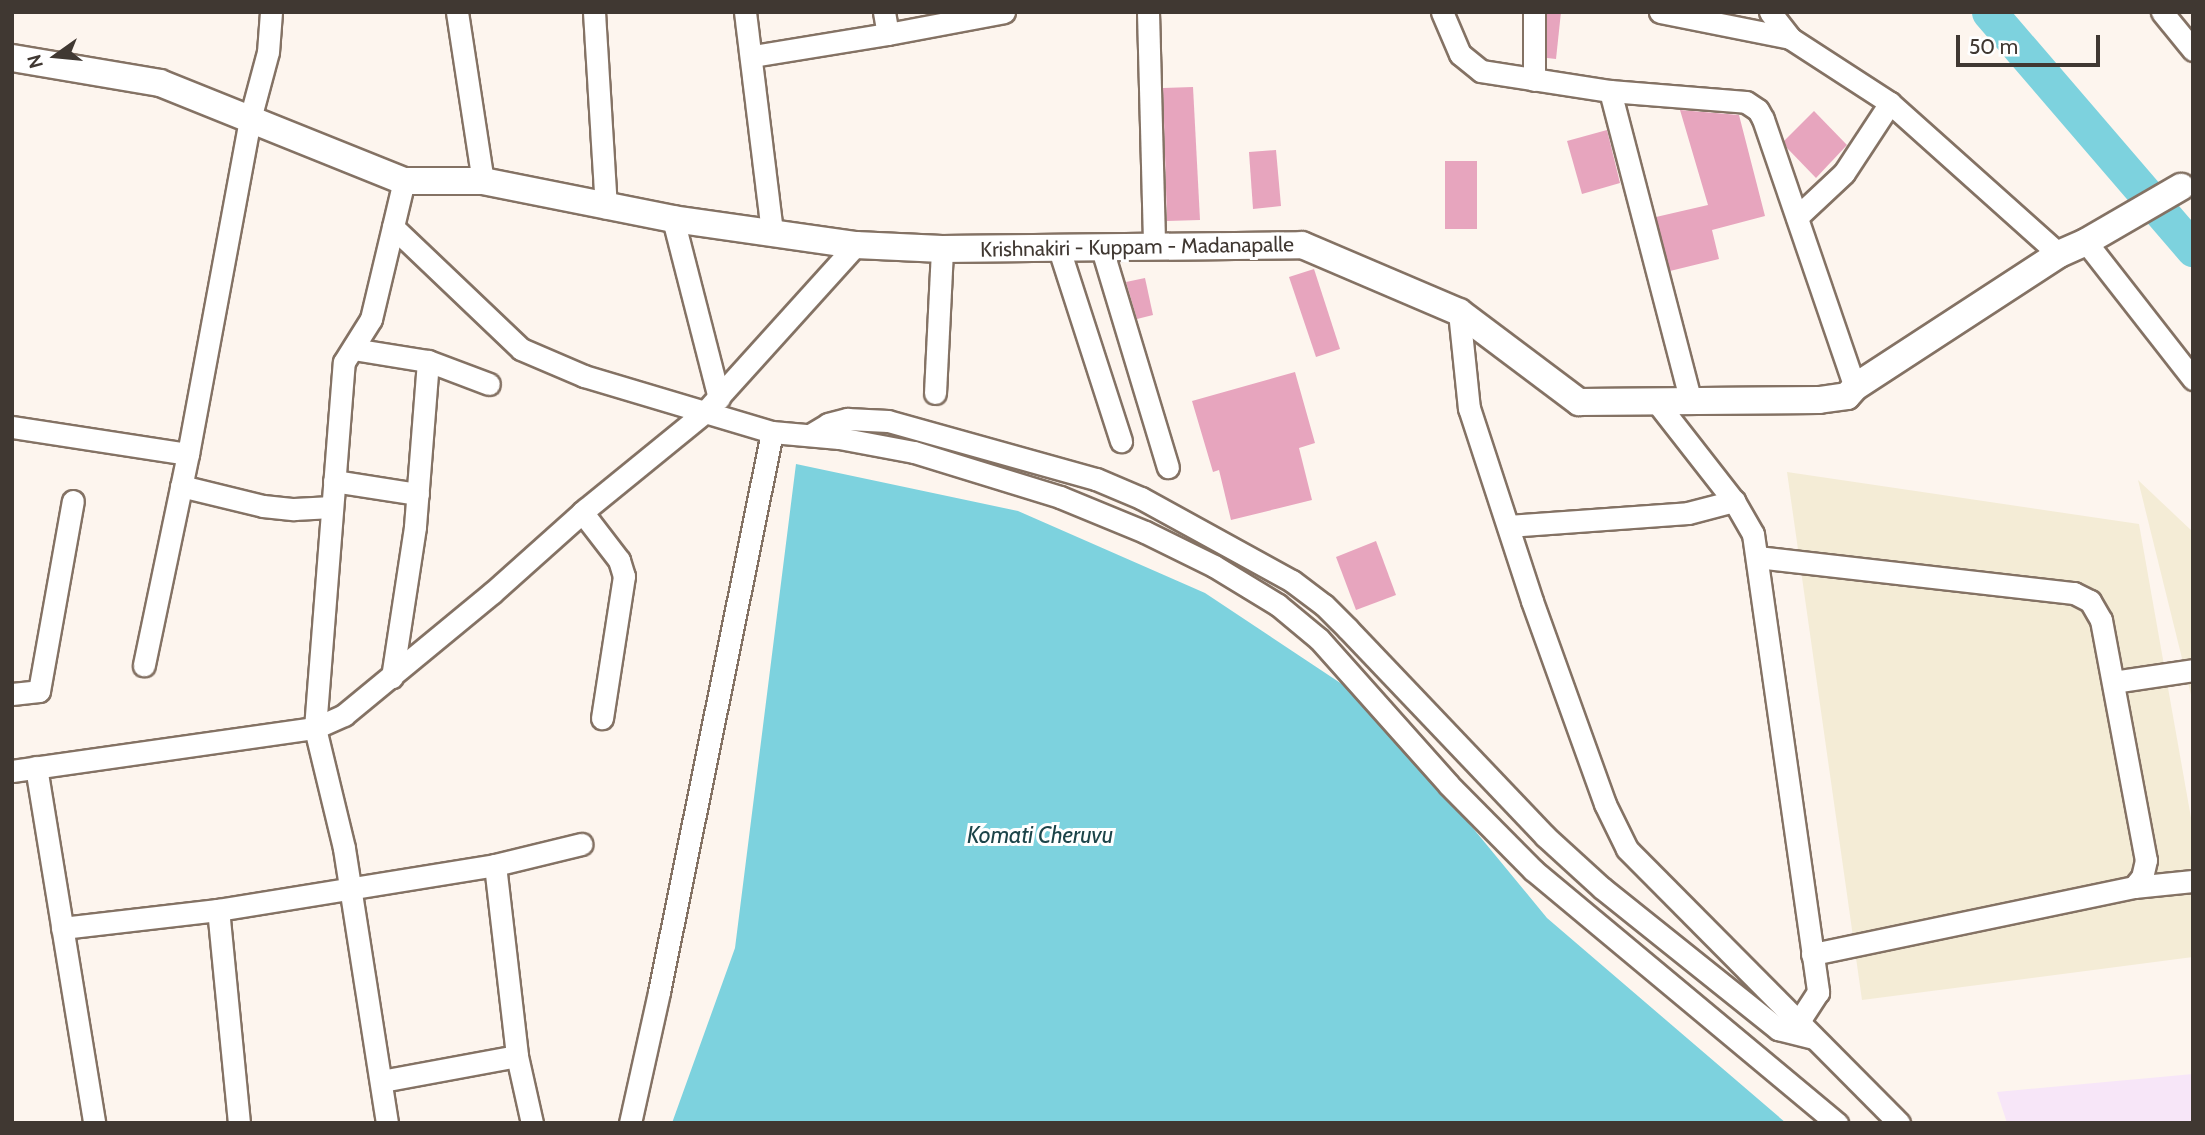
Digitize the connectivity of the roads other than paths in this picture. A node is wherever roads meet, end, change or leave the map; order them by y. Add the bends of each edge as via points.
1 (271, 12) edge
2 (457, 12) edge
3 (594, 12) edge
4 (745, 12) edge
5 (884, 12) edge
6 (1004, 12) edge
7 (1147, 12) edge
8 (1442, 12) edge
9 (1534, 12) edge
10 (1660, 12) edge
11 (1770, 12) edge
12 (2162, 12) edge
13 (888, 34) junction
14 (1790, 38) junction
15 (2193, 50) edge
16 (752, 56) junction
17 (12, 58) edge
18 (1534, 80) junction
19 (1610, 91) junction
20 (1889, 103) junction
21 (250, 119) junction
22 (404, 180) junction
23 (483, 181) junction
24 (2187, 184) edge
25 (606, 208) junction
26 (1797, 217) junction
27 (673, 219) junction
28 (393, 227) junction
29 (772, 232) junction
30 (2088, 241) junction
31 (856, 245) junction
32 (1154, 246) junction
33 (942, 249) junction
34 (1059, 249) junction
35 (1102, 249) junction
36 (2059, 254) junction
37 (1459, 312) junction
38 (353, 349) junction
39 (428, 361) junction
40 (2193, 379) edge
41 (489, 384) dead end
42 (1855, 387) junction
43 (935, 393) dead end
44 (1656, 400) junction
45 (1691, 402) junction
46 (712, 405) junction
47 (12, 428) edge
48 (772, 432) junction
49 (810, 435) junction
50 (1121, 441) dead end
51 (188, 454) junction
52 (1168, 467) dead end
53 (334, 481) junction
54 (181, 486) junction
55 (418, 494) junction
56 (73, 501) dead end
57 (1734, 501) junction
58 (332, 507) junction
59 (582, 512) junction
60 (1508, 526) junction
61 (1757, 557) junction
62 (144, 665) dead end
63 (2193, 670) edge
64 (392, 677) junction
65 (2113, 682) junction
66 (12, 694) edge
67 (602, 718) dead end
68 (315, 728) junction
69 (36, 766) junction
70 (12, 771) edge
71 (581, 844) dead end
72 (495, 865) junction
73 (2193, 881) edge
74 (2134, 887) junction
75 (350, 890) junction
76 (218, 910) junction
77 (62, 928) junction
78 (1812, 954) junction
79 (1798, 1023) junction
80 (1814, 1038) junction
81 (517, 1056) junction
82 (382, 1081) junction
83 (94, 1123) edge
84 (239, 1123) edge
85 (387, 1123) edge
86 (532, 1123) edge
87 (630, 1123) edge
88 (1837, 1123) edge
89 (1899, 1123) edge

1 - 21 street via 268,52
2 - 23 street
3 - 25 street
4 - 16 street
5 - 13 street
6 - 13 street
7 - 32 street
8 - 18 street via 1469,64 1481,71
9 - 18 street
10 - 14 street
11 - 14 street
12 - 15 street
13 - 16 street
14 - 20 street
16 - 29 street
17 - 21 main road via 160,83
18 - 19 street
19 - 26 street via 1746,102 1763,119
19 - 45 street
20 - 26 street via 1844,173
20 - 36 street
21 - 22 main road
21 - 51 street
22 - 23 main road, Krishnakiri - Kuppam - Madanapalle
22 - 28 street
23 - 25 main road, Krishnakiri - Kuppam - Madanapalle
24 - 30 main road, Krishnakiri - Kuppam - Madanapalle
25 - 27 main road, Krishnakiri - Kuppam - Madanapalle
26 - 42 street
27 - 29 main road, Krishnakiri - Kuppam - Madanapalle
27 - 46 street
28 - 38 street via 371,319
28 - 46 street via 521,349 583,376
29 - 31 main road, Krishnakiri - Kuppam - Madanapalle
30 - 36 main road, Krishnakiri - Kuppam - Madanapalle
30 - 40 street
31 - 33 main road, Krishnakiri - Kuppam - Madanapalle
31 - 46 street
32 - 35 main road, Krishnakiri - Kuppam - Madanapalle
32 - 37 main road, Krishnakiri - Kuppam - Madanapalle via 1302,245
33 - 34 main road, Krishnakiri - Kuppam - Madanapalle
33 - 43 street
34 - 35 main road, Krishnakiri - Kuppam - Madanapalle
34 - 50 street
35 - 52 street
36 - 42 main road, Krishnakiri - Kuppam - Madanapalle
37 - 44 main road, Krishnakiri - Kuppam - Madanapalle via 1579,402
37 - 60 street via 1469,408
38 - 39 street
38 - 53 street via 344,362
39 - 41 street
39 - 55 street
42 - 45 main road, Krishnakiri - Kuppam - Madanapalle via 1847,397 1819,400
44 - 45 main road, Krishnakiri - Kuppam - Madanapalle
44 - 57 street
46 - 48 street
46 - 59 street
47 - 51 street
48 - 49 street
48 - 87 street
49 - 80 street via 847,419 888,421 1096,479 1141,498 1292,581 1349,629 1545,836 1602,888 1778,1029
49 - 88 street via 914,452 1059,497 1145,531 1278,605 1319,639 1533,870
51 - 54 street
53 - 55 street
53 - 58 street
54 - 58 street via 263,506
54 - 62 street
55 - 64 street
56 - 66 street via 39,691
57 - 60 street via 1688,513
57 - 61 street via 1753,534
58 - 68 street
59 - 64 street
59 - 67 street via 619,560 624,576
60 - 79 street via 1605,804 1627,849
61 - 65 street via 2074,593 2090,601 2101,620
61 - 78 street
63 - 65 street
64 - 68 street via 344,715
65 - 74 street via 2146,860 2143,877
68 - 69 street via 93,762
68 - 75 street
69 - 70 street
69 - 77 street
71 - 72 street
72 - 75 street
72 - 81 street
73 - 74 street
74 - 78 street
75 - 76 street
75 - 82 street
76 - 77 street
76 - 84 street
77 - 83 street
78 - 79 street via 1818,992
79 - 80 street
80 - 89 street
81 - 82 street
81 - 86 street
82 - 85 street

